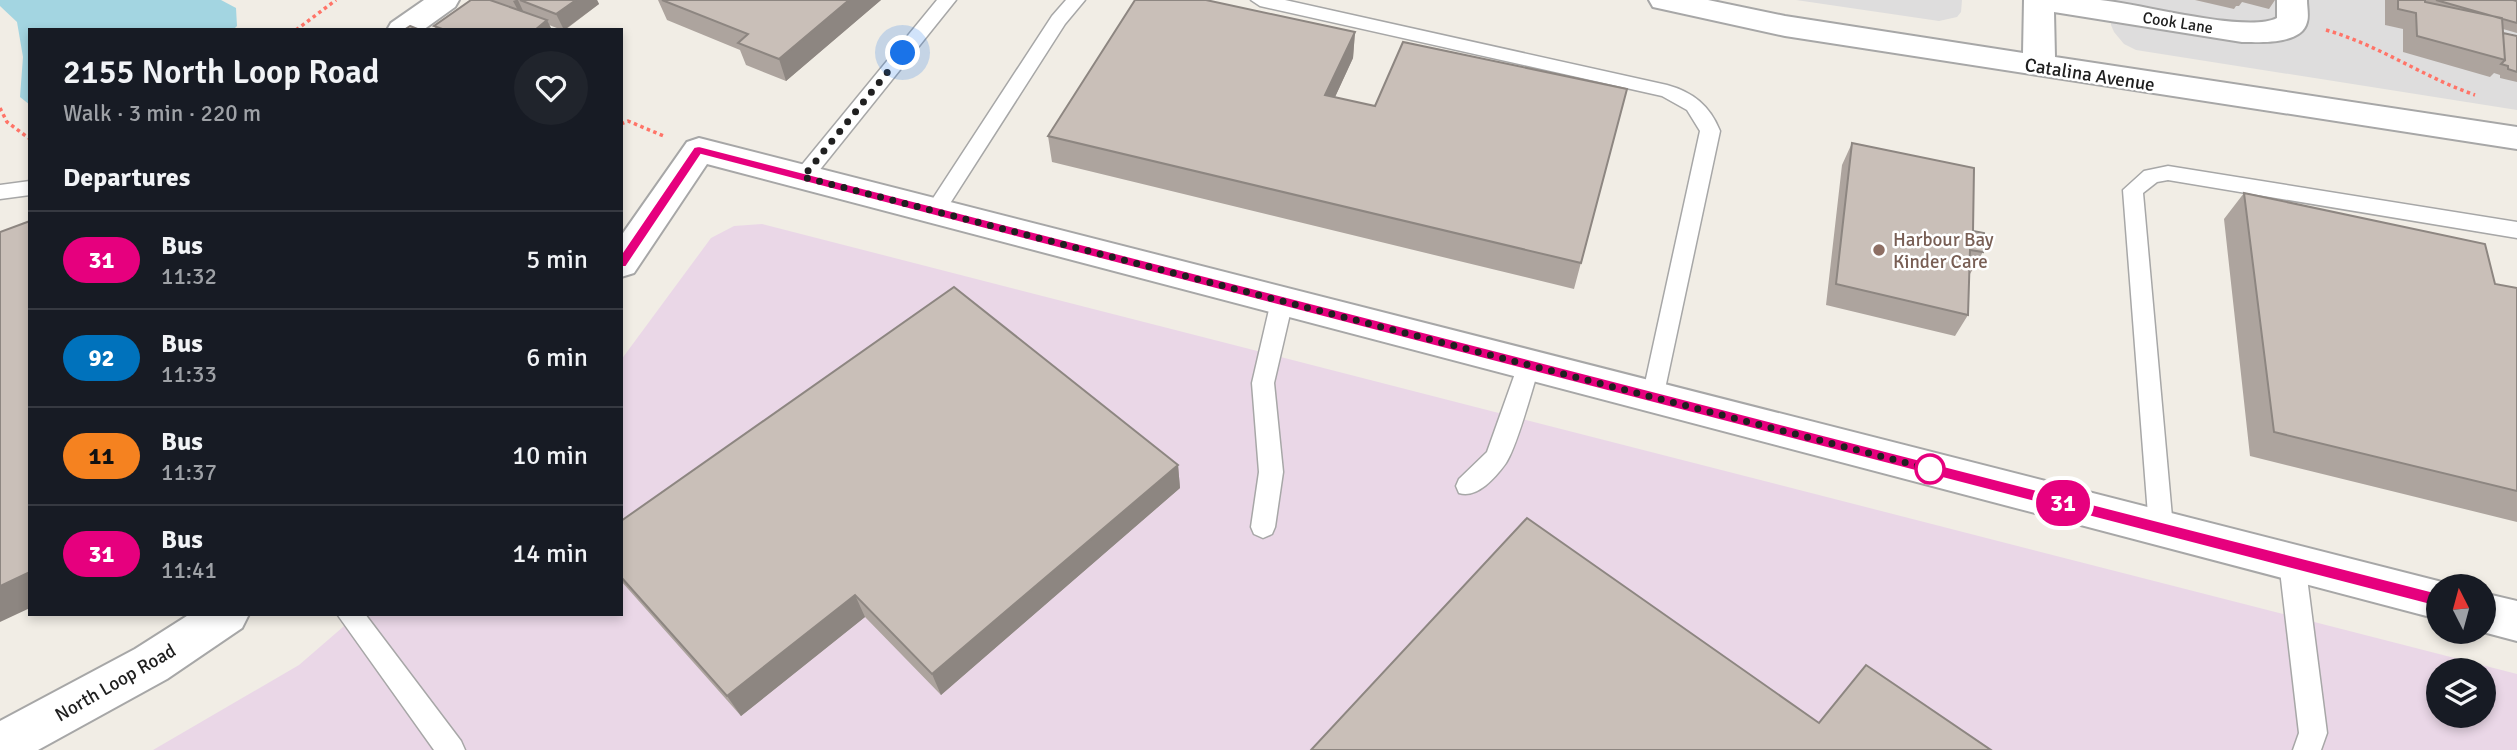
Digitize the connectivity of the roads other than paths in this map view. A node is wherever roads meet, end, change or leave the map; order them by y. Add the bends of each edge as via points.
1 (444, 0) edge
2 (947, 0) edge
3 (1076, 0) edge
4 (1260, 0) edge
5 (1664, 0) edge
6 (2039, 0) edge
7 (2292, 12) edge
8 (1787, 13) edge
9 (405, 28) edge
10 (2039, 66) junction
11 (2517, 138) edge
12 (803, 177) junction
13 (28, 188) edge
14 (0, 192) edge
15 (935, 211) junction
16 (2517, 230) edge
17 (623, 261) edge
18 (1282, 301) junction
19 (1529, 365) junction
20 (1654, 397) junction
21 (1468, 486) dead end
22 (1263, 527) dead end
23 (2161, 528) junction
24 (2292, 562) junction
25 (2426, 597) edge
26 (2496, 615) edge
27 (224, 616) edge
28 (351, 616) edge
29 (2517, 621) edge
30 (0, 746) edge
31 (451, 750) edge
32 (2307, 750) edge

1 - 9 street
2 - 12 lane
3 - 15 lane via 1058,20
4 - 20 lane via 1667,91 1693,103 1704,114 1710,131
5 - 8 street, Catalina Avenue
6 - 7 street, Cook Lane via 2242,32 2273,33
6 - 10 street
8 - 10 street, Catalina Avenue
10 - 11 street, Catalina Avenue
12 - 15 street
12 - 17 street via 699,150
13 - 14 lane
15 - 18 street
16 - 23 lane via 2168,173 2151,176 2133,190
18 - 19 street
18 - 22 lane via 1263,383 1271,472
19 - 20 street
19 - 21 lane via 1497,457
20 - 23 street
23 - 24 street
24 - 25 street
24 - 32 lane via 2313,733
26 - 29 street
27 - 30 street, North Loop Road via 151,664
28 - 31 lane

